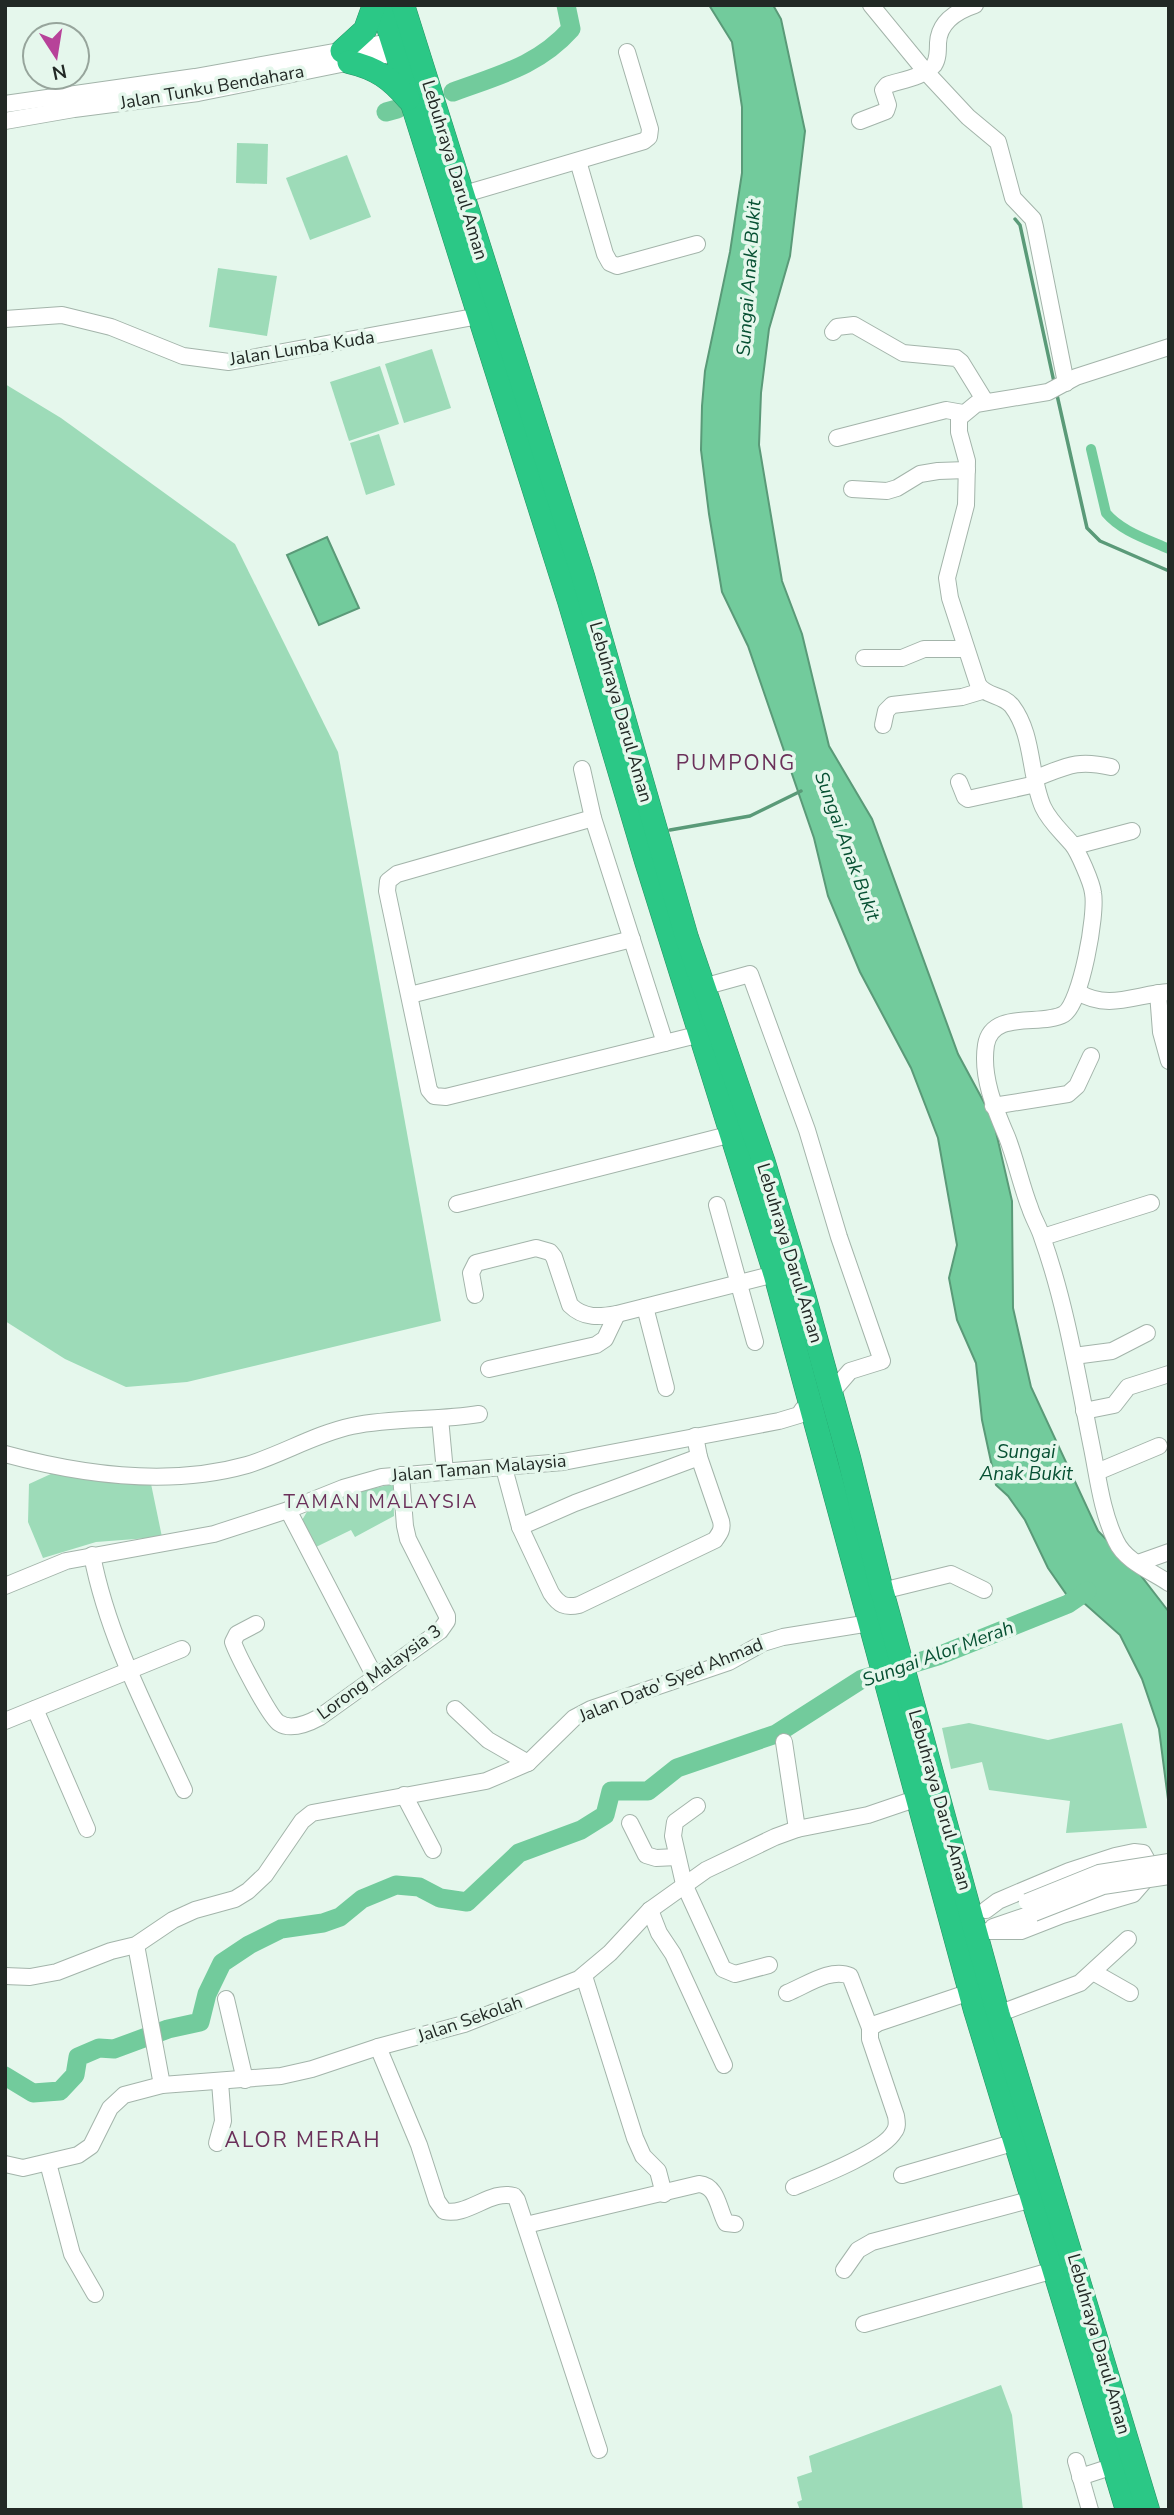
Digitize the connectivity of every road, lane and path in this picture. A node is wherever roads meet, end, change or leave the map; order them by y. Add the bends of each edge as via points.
1 (374, 5) edge
2 (381, 5) edge
3 (403, 5) edge
4 (871, 5) edge
5 (975, 5) edge
6 (405, 45) junction
7 (627, 52) dead end
8 (346, 57) junction
9 (926, 72) junction
10 (196, 85) junction
11 (5, 104) edge
12 (415, 107) junction
13 (5, 121) edge
14 (860, 121) dead end
15 (578, 160) junction
16 (461, 195) junction
17 (698, 244) dead end
18 (479, 316) junction
19 (5, 319) edge
20 (833, 332) dead end
21 (1169, 347) edge
22 (1066, 383) junction
23 (985, 401) junction
24 (963, 413) junction
25 (837, 438) dead end
26 (967, 470) junction
27 (852, 489) dead end
28 (583, 576) junction
29 (574, 609) junction
30 (599, 635) junction
31 (966, 649) junction
32 (864, 657) dead end
33 (982, 691) junction
34 (883, 726) dead end
35 (1111, 767) dead end
36 (582, 769) dead end
37 (1036, 781) junction
38 (959, 782) dead end
39 (593, 818) junction
40 (1132, 831) dead end
41 (1074, 846) junction
42 (632, 939) junction
43 (704, 987) junction
44 (1078, 992) junction
45 (1163, 993) edge
46 (410, 995) junction
47 (701, 1034) junction
48 (665, 1043) junction
49 (1091, 1056) dead end
50 (1169, 1061) edge
51 (993, 1105) junction
52 (732, 1134) junction
53 (1151, 1203) dead end
54 (457, 1204) dead end
55 (717, 1205) dead end
56 (1042, 1237) junction
57 (775, 1274) junction
58 (738, 1283) junction
59 (475, 1295) dead end
60 (645, 1307) junction
61 (617, 1314) junction
62 (1147, 1333) dead end
63 (755, 1342) dead end
64 (1074, 1356) junction
65 (489, 1369) dead end
66 (1169, 1374) edge
67 (666, 1388) dead end
68 (815, 1404) junction
69 (1084, 1411) junction
70 (479, 1414) dead end
71 (440, 1418) junction
72 (695, 1436) junction
73 (1160, 1446) dead end
74 (5, 1454) edge
75 (699, 1457) junction
76 (504, 1468) junction
77 (445, 1472) junction
78 (1097, 1472) junction
79 (401, 1475) junction
80 (288, 1510) junction
81 (520, 1527) junction
82 (1169, 1552) edge
83 (92, 1555) junction
84 (1138, 1563) junction
85 (1169, 1583) edge
86 (5, 1586) edge
87 (984, 1590) dead end
88 (882, 1591) junction
89 (870, 1623) junction
90 (256, 1624) dead end
91 (182, 1649) dead end
92 (889, 1652) junction
93 (129, 1670) junction
94 (375, 1677) junction
95 (901, 1698) junction
96 (35, 1709) junction
97 (455, 1709) dead end
98 (5, 1721) edge
99 (784, 1742) dead end
100 (528, 1763) junction
101 (184, 1790) dead end
102 (404, 1795) junction
103 (918, 1798) junction
104 (697, 1806) dead end
105 (630, 1823) dead end
106 (87, 1829) dead end
107 (797, 1829) junction
108 (433, 1850) dead end
109 (677, 1857) junction
110 (1169, 1862) edge
111 (1169, 1876) edge
112 (684, 1884) junction
113 (977, 1906) junction
114 (1030, 1908) junction
115 (650, 1910) junction
116 (984, 1934) junction
117 (1128, 1939) dead end
118 (136, 1945) junction
119 (769, 1965) dead end
120 (1093, 1972) junction
121 (5, 1976) edge
122 (584, 1976) junction
123 (970, 1992) junction
124 (787, 1993) dead end
125 (1130, 1993) dead end
126 (226, 1999) dead end
127 (998, 2014) junction
128 (870, 2028) junction
129 (378, 2048) junction
130 (724, 2065) dead end
131 (245, 2080) junction
132 (220, 2082) junction
133 (162, 2085) junction
134 (1016, 2142) junction
135 (217, 2143) dead end
136 (48, 2163) junction
137 (5, 2164) edge
138 (902, 2175) dead end
139 (794, 2188) dead end
140 (664, 2194) junction
141 (1033, 2199) junction
142 (736, 2224) dead end
143 (526, 2225) junction
144 (844, 2270) dead end
145 (1054, 2270) junction
146 (95, 2294) dead end
147 (864, 2324) dead end
148 (598, 2450) dead end
149 (1114, 2466) junction
150 (1090, 2510) edge
151 (1126, 2510) edge
152 (1148, 2510) edge

1 - 8 highway via 365,30
2 - 6 highway, Lebuhraya Darul Aman
3 - 6 highway, Lebuhraya Darul Aman
4 - 9 street
5 - 9 street via 944,24 935,63
6 - 8 street, Jalan Tunku Bendahara
6 - 12 highway, Lebuhraya Darul Aman
6 - 16 highway, Lebuhraya Darul Aman
7 - 15 street via 649,137
8 - 10 street, Jalan Tunku Bendahara
8 - 12 highway via 379,71
9 - 14 street via 887,85 883,90 887,111
9 - 22 street via 998,142 1013,198 1032,219
10 - 11 street, Jalan Tunku Bendahara
10 - 13 street, Jalan Tunku Bendahara
12 - 18 highway, Lebuhraya Darul Aman
15 - 16 street
15 - 17 street via 610,263 617,266
16 - 28 highway, Lebuhraya Darul Aman
18 - 19 street, Jalan Lumba Kuda via 229,362 183,356 111,327 62,315
18 - 29 highway, Lebuhraya Darul Aman
20 - 23 street via 854,325 896,350 956,358
21 - 22 street
22 - 23 street via 1048,392
23 - 24 street
24 - 25 street via 946,410
24 - 26 street via 958,426
26 - 27 street via 920,474 887,491
26 - 31 street via 966,505 947,578
28 - 29 highway via 581,600
28 - 30 highway, Lebuhraya Darul Aman
29 - 30 highway
29 - 47 highway, Lebuhraya Darul Aman
30 - 43 highway, Lebuhraya Darul Aman
31 - 32 street via 924,649 902,658
31 - 33 street
33 - 34 street via 892,705
33 - 37 street via 1013,707
35 - 37 street via 1077,762
36 - 39 street
37 - 38 street via 968,799
37 - 41 street via 1043,807
39 - 42 street
39 - 46 street via 390,878 386,886
40 - 41 street
41 - 44 street via 1093,893
42 - 46 street
42 - 48 street
43 - 68 highway, Lebuhraya Darul Aman via 764,1163 816,1340 820,1396
43 - 68 street via 750,974 807,1130 882,1361 850,1371
44 - 45 street via 1115,1002
44 - 51 street via 1064,1014 1006,1024 992,1033 986,1048
45 - 50 street via 1161,1032
46 - 48 street via 429,1090 439,1097
47 - 48 street
47 - 52 highway, Lebuhraya Darul Aman
49 - 51 street via 1077,1086 1068,1094
51 - 56 street
52 - 54 street
52 - 57 highway, Lebuhraya Darul Aman
53 - 56 street
55 - 58 street
56 - 64 street
57 - 58 street
57 - 68 highway, Lebuhraya Darul Aman
58 - 60 street
58 - 63 street
59 - 61 street via 471,1273 476,1263 544,1249 554,1257 575,1311 592,1316
60 - 61 street
60 - 67 street
61 - 65 street via 605,1339 596,1345
62 - 64 street via 1112,1351
64 - 69 street
66 - 69 street via 1128,1387 1114,1405
68 - 72 street, Jalan Taman Malaysia via 799,1415
68 - 88 highway, Lebuhraya Darul Aman via 849,1458
68 - 89 highway, Lebuhraya Darul Aman
69 - 78 street
70 - 71 street
71 - 74 street via 349,1427 260,1461 189,1476 93,1472
71 - 77 street
72 - 75 street
72 - 76 street, Jalan Taman Malaysia via 563,1462
73 - 78 street
75 - 81 street
75 - 81 street via 721,1521 722,1530 715,1540 579,1605 568,1608 557,1602
76 - 77 street, Jalan Taman Malaysia
76 - 81 street
77 - 79 street, Jalan Taman Malaysia
78 - 84 street via 1113,1536
79 - 80 street, Jalan Taman Malaysia via 352,1485
79 - 94 street, Lorong Malaysia 3 via 408,1539 445,1609 447,1622
80 - 83 street, Jalan Taman Malaysia via 214,1534
80 - 94 street
82 - 84 street
83 - 86 street, Jalan Taman Malaysia
83 - 93 street via 102,1601
84 - 85 street
87 - 88 street via 951,1574
88 - 92 highway, Lebuhraya Darul Aman
89 - 92 highway, Lebuhraya Darul Aman
89 - 100 street, Jalan Dato' Syed Ahmad via 763,1643 729,1662 591,1709 574,1718
90 - 94 street, Lorong Malaysia 3 via 237,1634 233,1642 279,1723 295,1726 310,1722
91 - 93 street
92 - 95 highway, Lebuhraya Darul Aman
93 - 96 street
93 - 101 street
95 - 103 highway, Lebuhraya Darul Aman
95 - 113 highway, Lebuhraya Darul Aman
96 - 98 street
96 - 106 street
97 - 100 street via 488,1740
99 - 107 street
100 - 102 street, Jalan Dato' Syed Ahmad via 486,1781
102 - 108 street
102 - 118 street, Jalan Dato' Syed Ahmad via 312,1813 248,1891 173,1920
103 - 107 street, Jalan Sekolah via 868,1815
103 - 123 highway, Lebuhraya Darul Aman
104 - 109 street via 673,1825
105 - 109 street via 646,1855
107 - 112 street, Jalan Sekolah via 759,1843
109 - 112 street
110 - 114 street, bridge via 1099,1873
111 - 114 street, bridge via 1103,1886
112 - 115 street, Jalan Sekolah
112 - 119 street via 723,1969 735,1974
113 - 114 street
113 - 116 highway, Lebuhraya Darul Aman
113 - 116 street via 998,1902 1095,1861 1135,1852 1143,1853 1149,1864 1146,1879 1133,1894 1021,1931
114 - 116 street
115 - 122 street, Jalan Sekolah
115 - 130 street
116 - 127 highway, Lebuhraya Darul Aman
117 - 120 street
118 - 121 street, Jalan Dato' Syed Ahmad via 57,1972
118 - 133 street
120 - 125 street
120 - 127 street via 1070,1988
122 - 129 street, Jalan Sekolah via 464,2024
122 - 140 street via 635,2138 643,2156 658,2171
123 - 128 street
123 - 134 highway, Lebuhraya Darul Aman
124 - 128 street via 842,1972 850,1976
126 - 131 street
127 - 152 highway, Lebuhraya Darul Aman
128 - 139 street via 896,2129 882,2144 842,2168
129 - 131 street, Jalan Sekolah via 312,2069
129 - 143 street via 444,2211 509,2194 517,2200
131 - 132 street, Jalan Sekolah
132 - 133 street, Jalan Sekolah
132 - 135 street via 223,2121
133 - 136 street, Jalan Sekolah via 124,2095 110,2108 91,2146 78,2155
134 - 138 street
134 - 141 highway, Lebuhraya Darul Aman
136 - 137 street, Jalan Sekolah via 23,2168
136 - 146 street via 72,2254
140 - 142 street via 699,2184 709,2186 726,2223
140 - 143 street
141 - 144 street via 872,2242 858,2250
141 - 145 highway, Lebuhraya Darul Aman
143 - 148 street
145 - 147 street
145 - 149 highway, Lebuhraya Darul Aman
149 - 150 street via 1078,2469
149 - 151 highway, Lebuhraya Darul Aman

